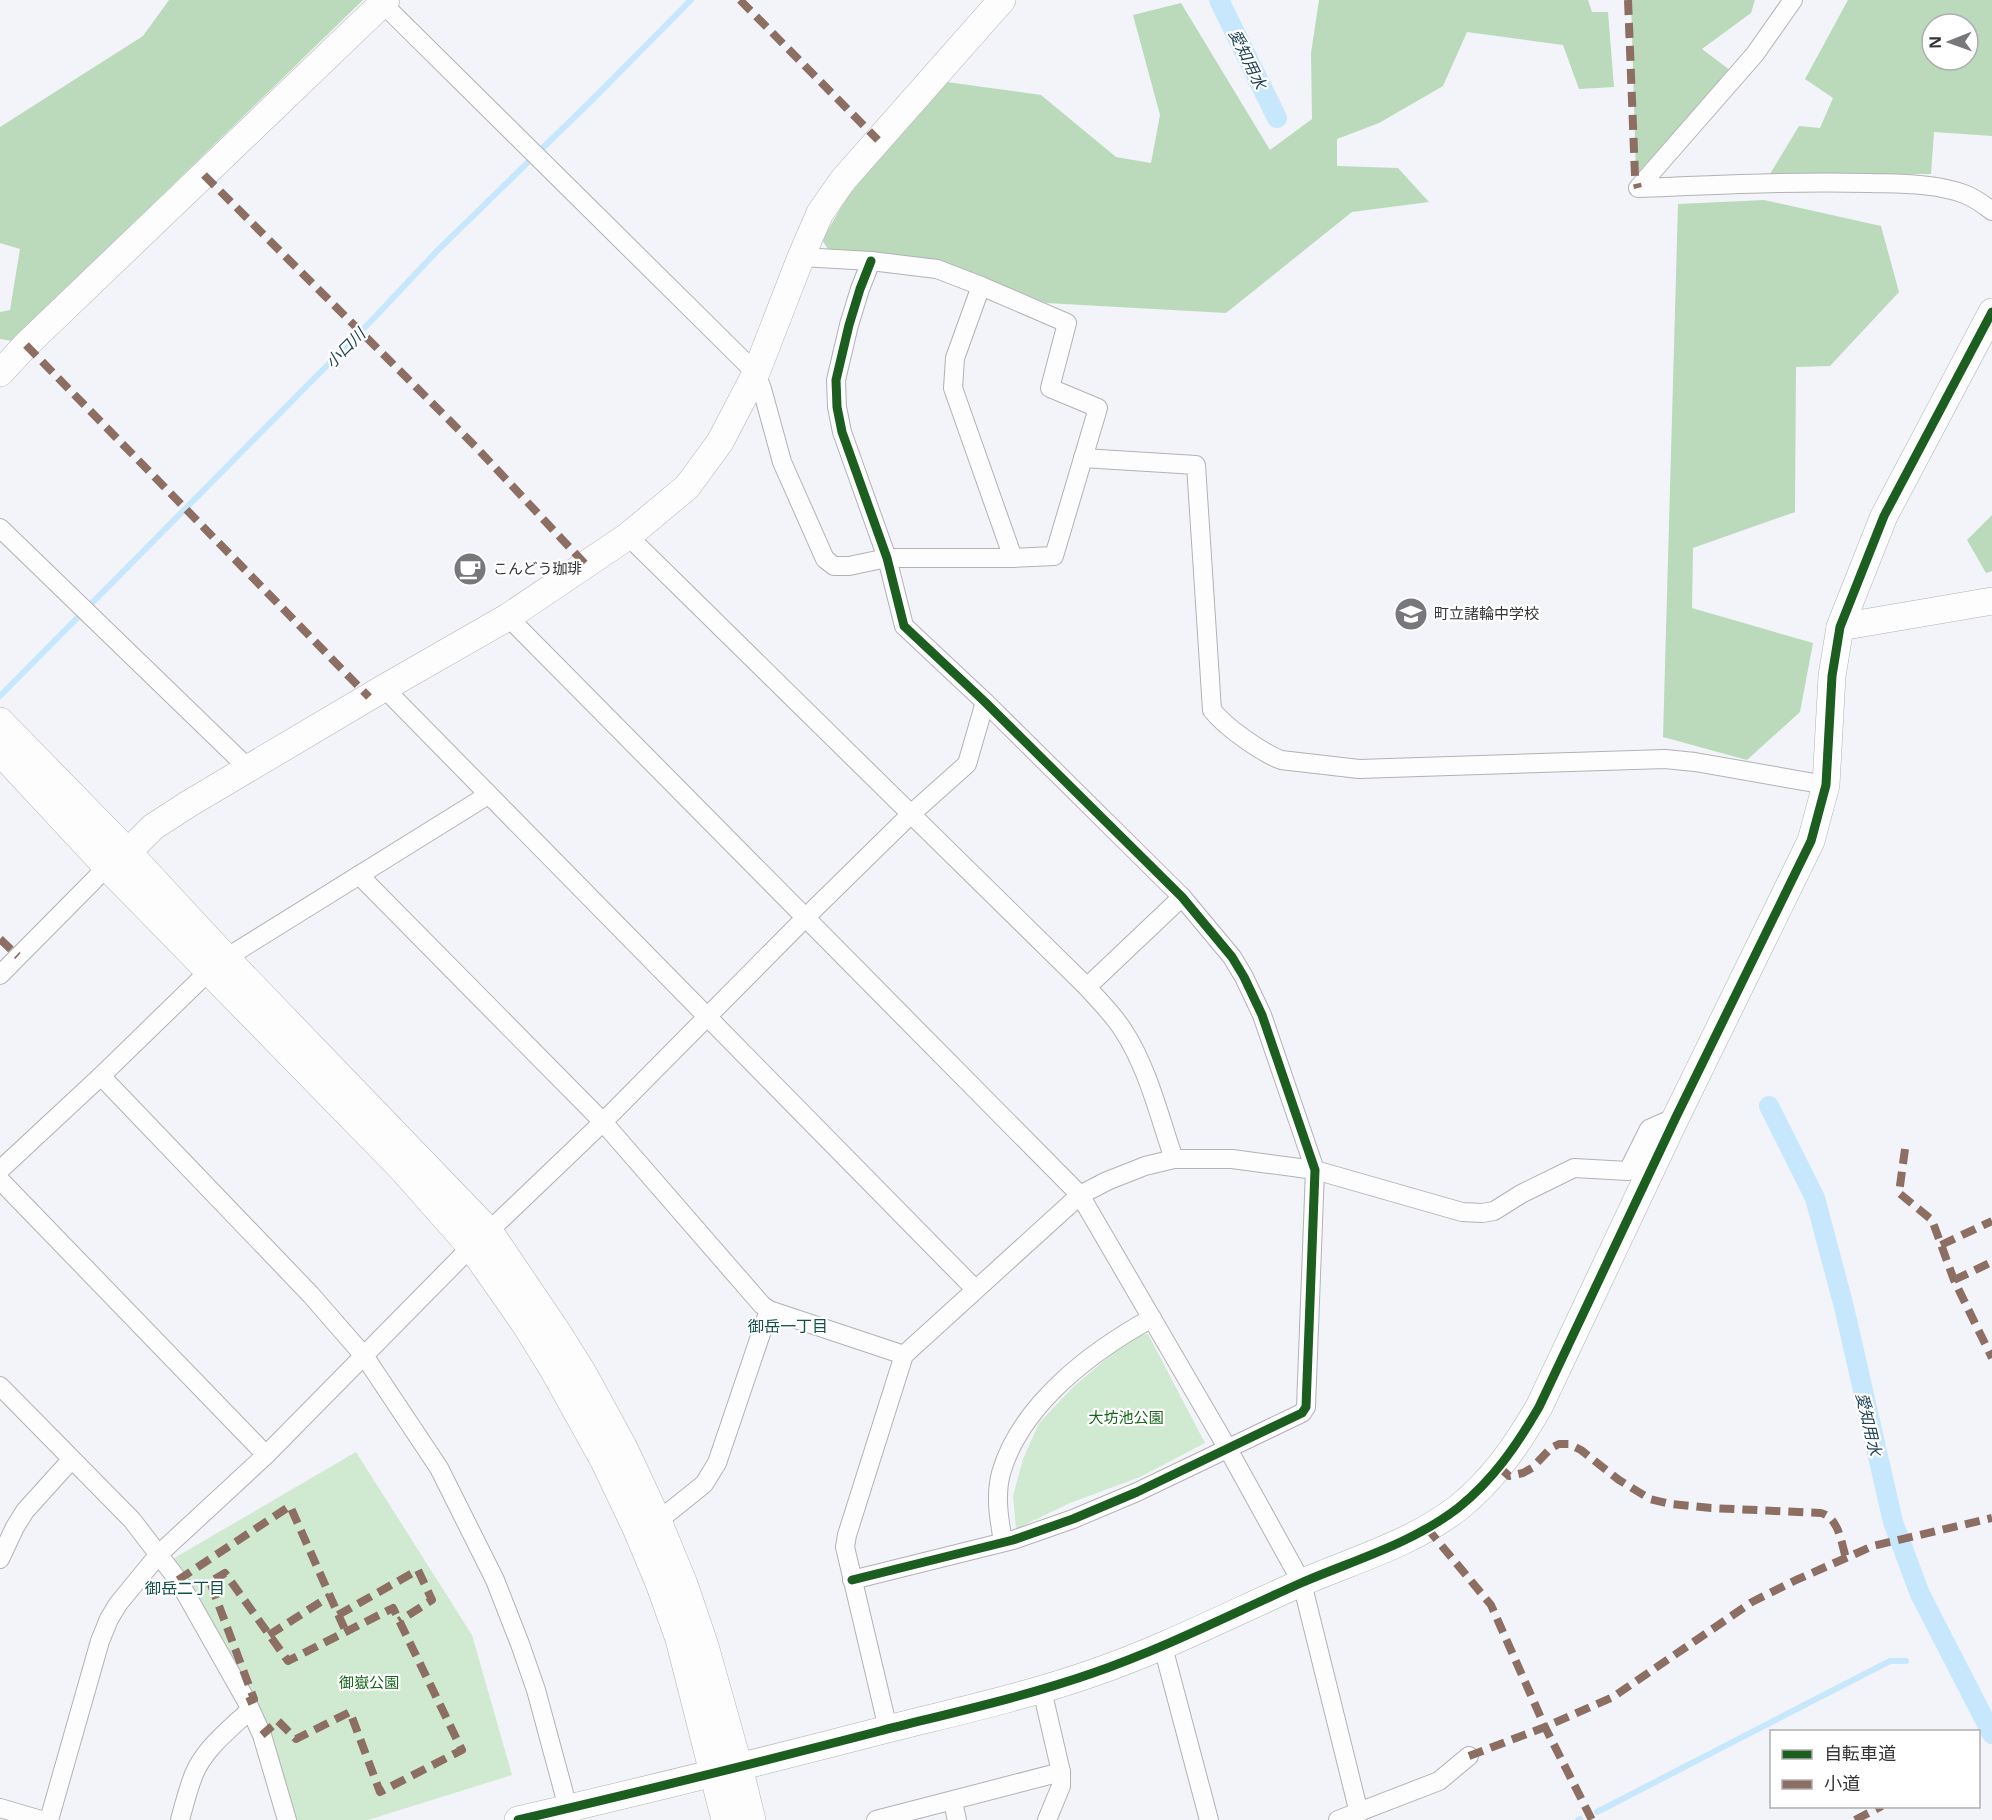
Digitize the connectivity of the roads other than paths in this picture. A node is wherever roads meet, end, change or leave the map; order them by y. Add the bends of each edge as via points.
1 (1002, 0) edge
2 (1793, 0) edge
3 (384, 2) edge
4 (1992, 211) edge
5 (801, 257) junction
6 (871, 261) junction
7 (981, 286) junction
8 (1992, 312) edge
9 (0, 373) edge
10 (756, 373) junction
11 (1083, 458) junction
12 (0, 528) edge
13 (628, 536) junction
14 (887, 558) junction
15 (1013, 558) junction
16 (1992, 601) edge
17 (508, 617) junction
18 (1840, 627) junction
19 (384, 688) junction
20 (985, 702) junction
21 (2, 734) edge
22 (248, 768) junction
23 (1826, 785) junction
24 (488, 795) junction
25 (911, 814) junction
26 (117, 860) junction
27 (359, 875) junction
28 (1182, 897) junction
29 (806, 917) junction
30 (217, 965) junction
31 (0, 975) edge
32 (1087, 987) junction
33 (707, 1016) junction
34 (101, 1076) junction
35 (1676, 1117) junction
36 (603, 1122) junction
37 (1174, 1159) junction
38 (0, 1170) edge
39 (1315, 1170) junction
40 (0, 1180) edge
41 (1080, 1195) junction
42 (480, 1239) junction
43 (975, 1289) junction
44 (769, 1310) junction
45 (1152, 1318) junction
46 (903, 1355) junction
47 (364, 1357) junction
48 (0, 1386) edge
49 (1228, 1449) junction
50 (266, 1455) junction
51 (71, 1460) junction
52 (657, 1521) junction
53 (1004, 1541) junction
54 (159, 1554) junction
55 (0, 1559) edge
56 (852, 1580) junction
57 (1302, 1583) junction
58 (1163, 1647) junction
59 (1042, 1690) junction
60 (250, 1710) junction
61 (888, 1729) junction
62 (1469, 1756) dead end
63 (727, 1770) junction
64 (1061, 1772) junction
65 (953, 1802) junction
66 (0, 1808) edge
67 (1359, 1813) junction
68 (570, 1814) edge
69 (40, 1820) edge
70 (49, 1820) edge
71 (180, 1820) edge
72 (287, 1820) edge
73 (518, 1820) edge
74 (725, 1820) edge
75 (752, 1820) edge
76 (876, 1820) edge
77 (957, 1820) edge
78 (1047, 1820) edge
79 (1209, 1820) edge
80 (1338, 1820) edge

1 - 5 street via 843,180 820,213
2 - 4 street via 1755,54 1638,188 1830,182 1900,184 1962,193
3 - 9 street
3 - 10 street
5 - 6 street
5 - 10 street
6 - 7 street via 937,269
6 - 14 street via 846,336 836,380 837,407 842,432
7 - 11 street via 1066,323 1050,388 1098,408
7 - 15 street via 955,358 953,388
8 - 18 street via 1884,516
10 - 13 street via 720,442 687,487
10 - 14 street via 782,462 825,560 834,566 849,566
11 - 15 street via 1054,556
11 - 23 street via 1196,465 1212,710 1219,719 1281,760 1359,769 1665,759
12 - 22 street
13 - 17 street
13 - 25 street
14 - 15 street
14 - 20 street via 904,626
16 - 18 street
17 - 19 street
17 - 29 street
18 - 23 street via 1832,676
19 - 22 street
19 - 24 street
20 - 25 street via 967,764
20 - 28 street
21 - 26 street
22 - 26 street via 153,827
23 - 35 street via 1803,861
24 - 27 street
24 - 33 street
25 - 29 street
25 - 32 street
26 - 30 street
26 - 31 street
27 - 30 street
27 - 36 street
28 - 32 street
28 - 39 street via 1244,977 1262,1015
29 - 33 street
29 - 41 street
30 - 34 street
30 - 42 street via 402,1169
32 - 37 street via 1123,1029 1138,1058
33 - 36 street
33 - 43 street
34 - 38 street
34 - 47 street via 311,1295
35 - 39 street via 1649,1129 1628,1171 1574,1168 1494,1211 1462,1212
35 - 57 street via 1539,1407 1492,1477 1455,1510 1416,1535
36 - 42 street
36 - 44 street
37 - 39 street via 1232,1159
37 - 41 street via 1134,1170
39 - 49 street via 1306,1407 1302,1413
40 - 50 street
41 - 43 street
41 - 45 street
42 - 47 street
42 - 52 street via 556,1330 583,1373 624,1448
42 - 63 street via 604,1461 636,1528
43 - 46 street
44 - 46 street
44 - 52 street via 717,1463 704,1484
45 - 49 street
45 - 53 street via 1123,1334 1048,1395 1020,1430 1001,1474 998,1510
46 - 56 street via 847,1535 845,1547
47 - 50 street
47 - 68 street via 439,1468 495,1580 536,1690
48 - 51 street
49 - 53 street via 1072,1519
49 - 57 street
50 - 54 street
51 - 54 street via 132,1520
51 - 55 street via 25,1511
52 - 63 street via 705,1646
53 - 56 street
54 - 60 street via 208,1631
54 - 70 street via 109,1619
56 - 61 street
57 - 58 street
57 - 67 street
58 - 59 street
58 - 79 street
59 - 61 street
59 - 64 street
60 - 71 street via 202,1759
60 - 72 street via 262,1735
61 - 63 street
62 - 67 street via 1439,1781
63 - 68 street
63 - 74 street
63 - 75 street
64 - 65 street
64 - 78 street via 1061,1786
65 - 76 street
65 - 77 street
66 - 69 street
67 - 80 street
68 - 73 street

